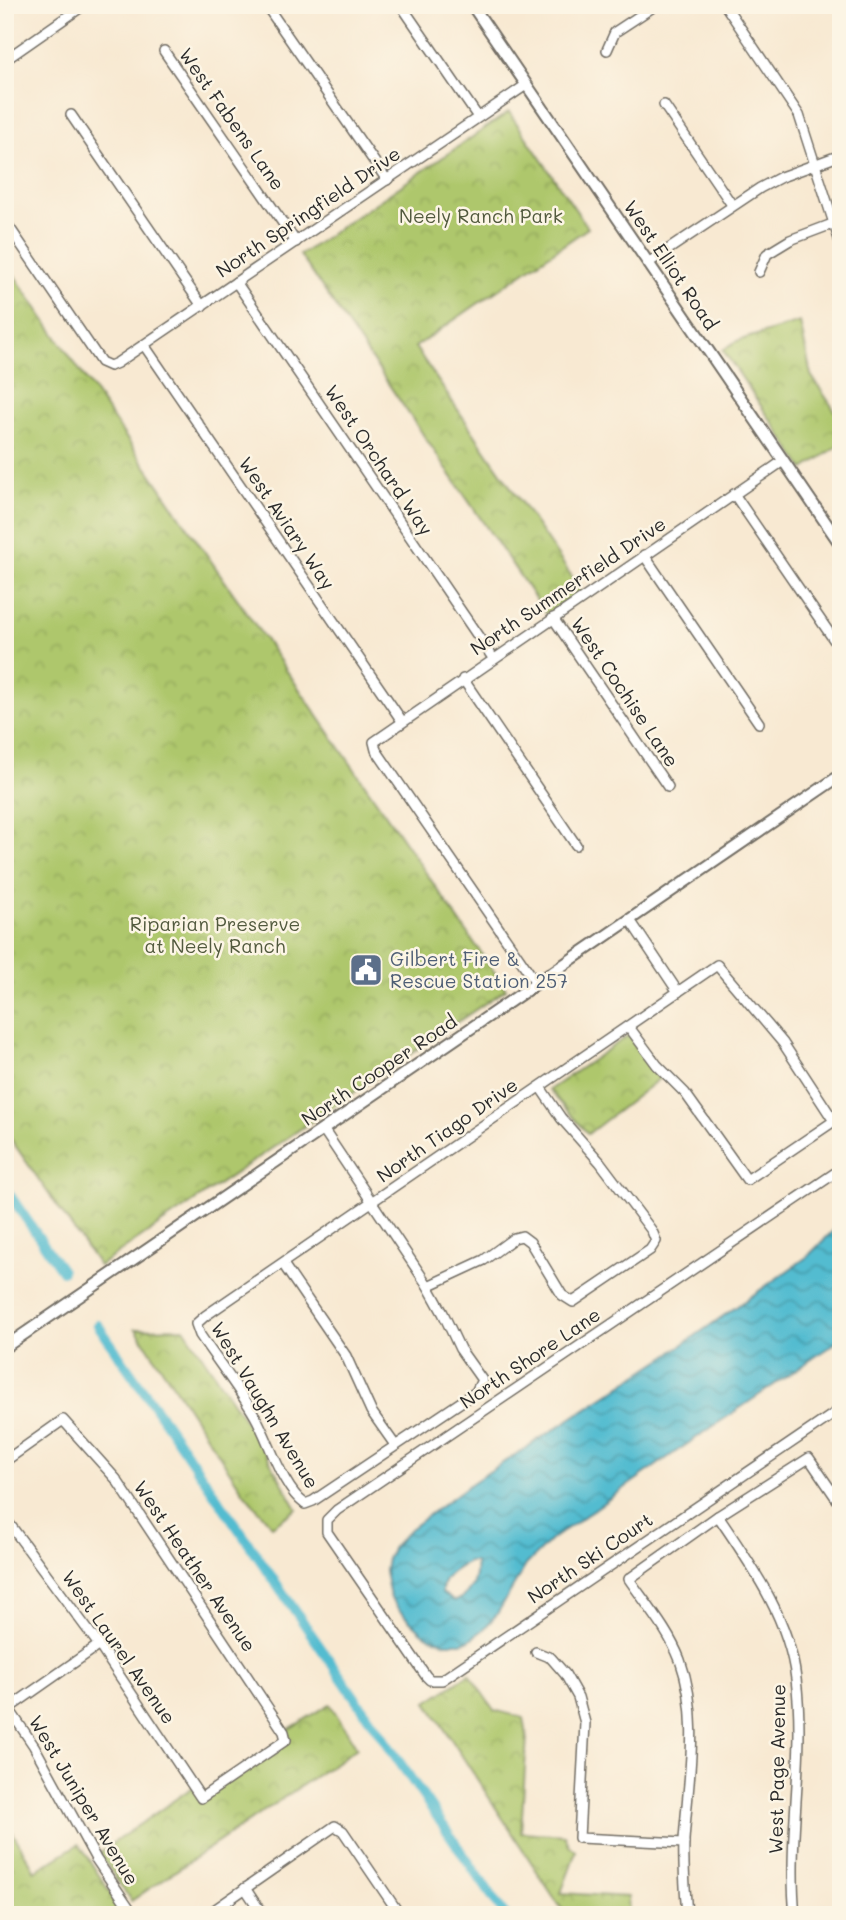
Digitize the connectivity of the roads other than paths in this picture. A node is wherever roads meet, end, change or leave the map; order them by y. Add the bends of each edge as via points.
1 (84, 5) edge
2 (266, 5) edge
3 (401, 5) edge
4 (472, 5) edge
5 (656, 5) edge
6 (725, 5) edge
7 (607, 50) dead end
8 (164, 51) dead end
9 (5, 60) edge
10 (526, 85) junction
11 (664, 105) dead end
12 (71, 115) dead end
13 (478, 117) junction
14 (841, 155) edge
15 (816, 164) junction
16 (387, 180) junction
17 (732, 205) junction
18 (5, 221) edge
19 (835, 223) junction
20 (296, 242) junction
21 (841, 245) edge
22 (648, 263) junction
23 (759, 272) dead end
24 (236, 282) junction
25 (202, 306) junction
26 (144, 345) junction
27 (783, 461) junction
28 (734, 494) junction
29 (841, 545) edge
30 (644, 555) junction
31 (553, 618) junction
32 (841, 650) edge
33 (493, 658) junction
34 (463, 679) junction
35 (402, 721) junction
36 (759, 723) dead end
37 (841, 775) edge
38 (668, 787) dead end
39 (576, 845) dead end
40 (630, 920) junction
41 (537, 984) junction
42 (678, 992) junction
43 (629, 1027) junction
44 (540, 1087) junction
45 (323, 1129) junction
46 (841, 1169) edge
47 (371, 1203) junction
48 (282, 1264) junction
49 (428, 1286) junction
50 (196, 1324) joint
51 (5, 1346) edge
52 (841, 1409) edge
53 (394, 1445) junction
54 (5, 1461) edge
55 (841, 1505) edge
56 (718, 1516) junction
57 (5, 1518) edge
58 (379, 1608) joint
59 (99, 1645) junction
60 (536, 1652) dead end
61 (7, 1705) edge
62 (201, 1798) joint
63 (684, 1843) junction
64 (245, 1888) junction
65 (134, 1915) edge
66 (207, 1915) edge
67 (263, 1915) edge
68 (400, 1915) edge
69 (687, 1915) edge
70 (795, 1915) edge

1 - 9 street
2 - 16 street
3 - 13 street
4 - 10 main road, West Elliot Road
5 - 7 street via 615,32
6 - 15 street via 799,115
8 - 20 street, West Fabens Lane
10 - 13 street, North Springfield Drive
10 - 22 main road, West Elliot Road
11 - 17 street
12 - 25 street
13 - 16 street, North Springfield Drive
14 - 15 street
15 - 17 street via 771,182
15 - 19 street
16 - 20 street, North Springfield Drive
17 - 22 street
18 - 26 street, North Springfield Drive via 101,362 110,366
19 - 21 street
19 - 23 street via 767,254
20 - 24 street, North Springfield Drive
22 - 27 main road, West Elliot Road
24 - 25 street, North Springfield Drive
24 - 33 street, West Orchard Way
25 - 26 street, North Springfield Drive
26 - 35 street, West Aviary Way
27 - 28 street, North Summerfield Drive
27 - 29 main road, West Elliot Road
28 - 30 street, North Summerfield Drive
28 - 32 street
30 - 31 street, North Summerfield Drive
30 - 36 street
31 - 33 street, North Summerfield Drive
31 - 38 street, West Cochise Lane
33 - 34 street, North Summerfield Drive
34 - 35 street, North Summerfield Drive
34 - 39 street
35 - 41 street, North Summerfield Drive via 374,742 376,750
37 - 40 main road, North Cooper Road
40 - 41 main road, North Cooper Road
40 - 42 street
41 - 45 main road, North Cooper Road
42 - 43 street, North Tiago Drive
42 - 43 street, North Tiago Drive via 717,965 783,1043 834,1121 747,1180 685,1093
43 - 44 street, North Tiago Drive
44 - 47 street, North Tiago Drive
44 - 49 street via 656,1241 650,1250 573,1302 562,1295 530,1241 522,1236
45 - 47 street
45 - 51 main road, North Cooper Road
46 - 58 street, North Shore Lane via 331,1516 326,1526 330,1537
47 - 48 street, North Tiago Drive
47 - 49 street
48 - 50 street, North Tiago Drive
48 - 53 street via 346,1356 371,1411
49 - 53 street via 482,1381 476,1392
50 - 53 street, West Vaughn Avenue via 256,1417 280,1470 304,1504
52 - 58 street, North Ski Court via 442,1680 426,1676
54 - 62 street, West Heather Avenue via 62,1420 116,1479 284,1732 286,1741
55 - 56 street via 808,1458
56 - 63 street via 629,1579 679,1658 689,1692 692,1747
56 - 70 street, West Page Avenue via 763,1584 782,1626 796,1676
57 - 59 street, West Laurel Avenue
59 - 61 street
59 - 62 street, West Laurel Avenue
60 - 63 street via 551,1658 565,1674 585,1723 579,1838
61 - 65 street, West Juniper Avenue via 96,1859
63 - 69 street
64 - 66 street
64 - 67 street
64 - 68 street via 335,1826 343,1831

